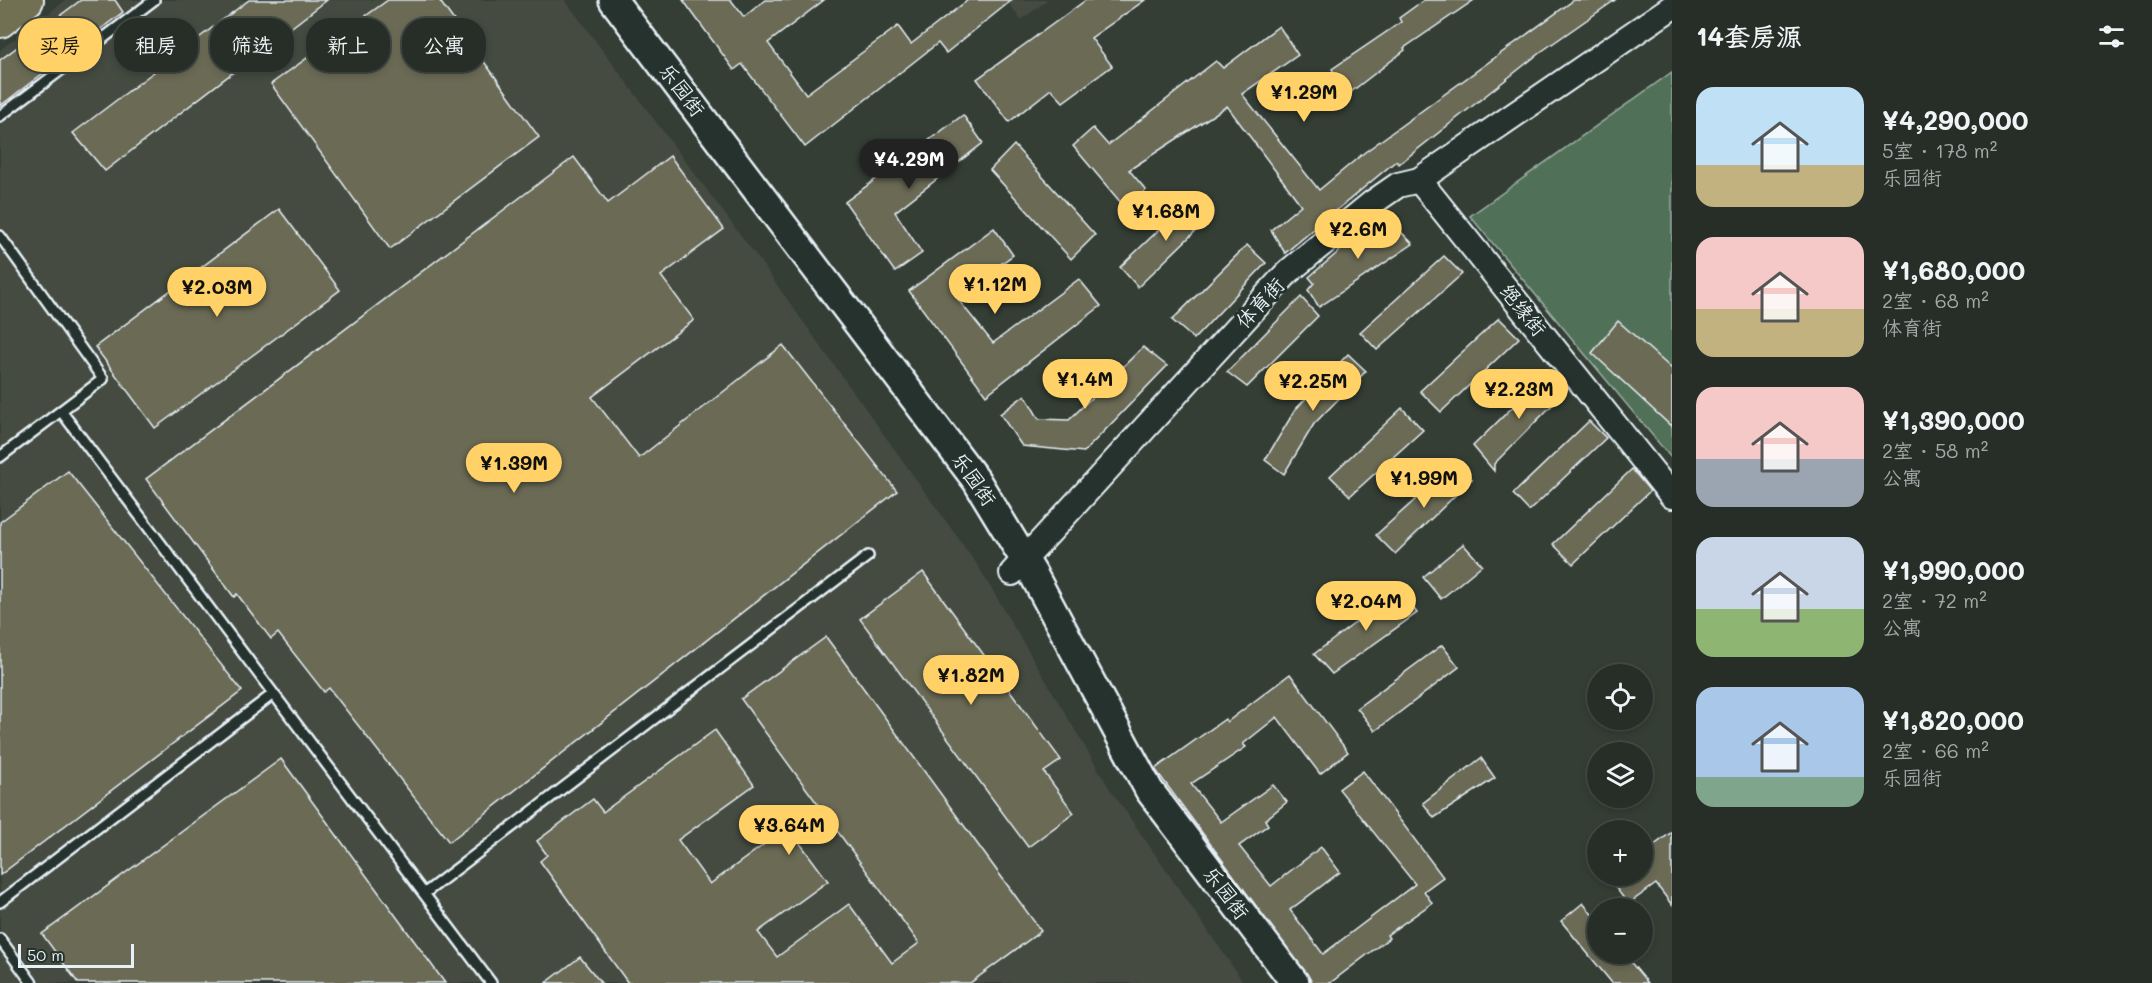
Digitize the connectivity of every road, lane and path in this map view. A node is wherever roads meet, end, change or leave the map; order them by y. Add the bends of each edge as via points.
1 (27, 0) edge
2 (154, 0) edge
3 (594, 0) edge
4 (613, 0) edge
5 (1672, 7) edge
6 (0, 21) edge
7 (0, 116) edge
8 (1419, 180) junction
9 (0, 236) edge
10 (61, 411) junction
11 (0, 457) edge
12 (1672, 496) edge
13 (868, 556) dead end
14 (1018, 566) junction
15 (273, 694) junction
16 (425, 893) junction
17 (0, 902) edge
18 (0, 939) edge
19 (32, 983) edge
20 (491, 983) edge
21 (1274, 983) edge
22 (1295, 983) edge

1 - 6 highway
2 - 7 lane
3 - 14 main road, 乐园街
4 - 14 main road, 乐园街 via 948,442 999,514
5 - 8 street, 体育街
8 - 12 street, 绝缘街
8 - 14 street, 体育街 via 1398,185 1372,203 1288,272
9 - 10 lane via 104,379
10 - 11 lane
10 - 15 lane
13 - 16 lane
14 - 21 main road, 乐园街 via 1129,788
14 - 22 main road, 乐园街 via 1149,790
15 - 16 lane
15 - 17 lane
16 - 20 lane
18 - 19 lane

